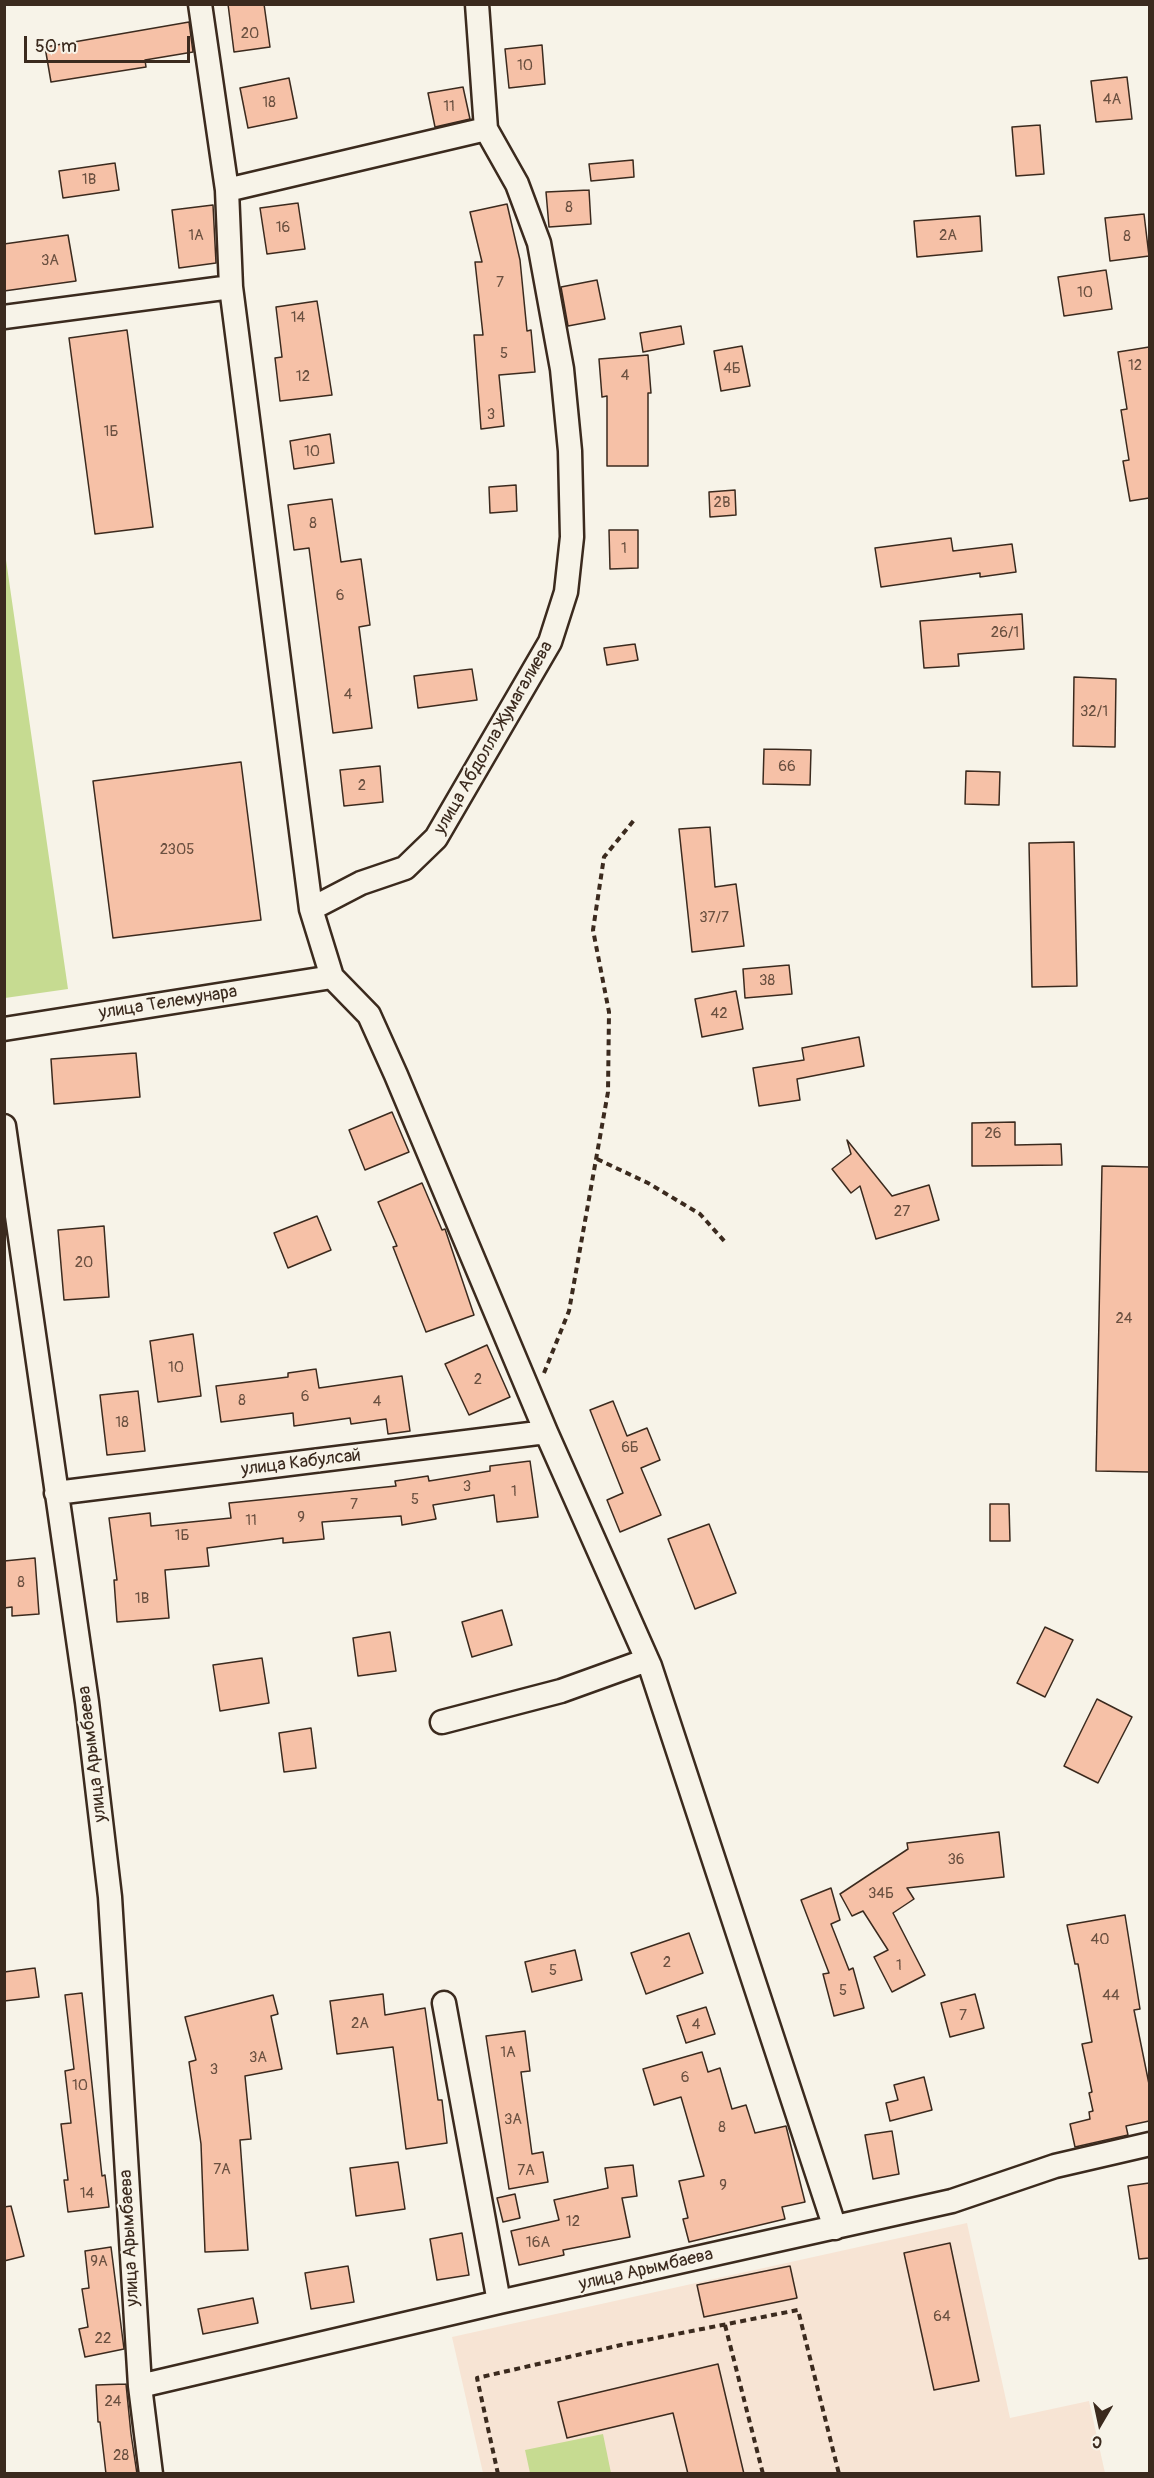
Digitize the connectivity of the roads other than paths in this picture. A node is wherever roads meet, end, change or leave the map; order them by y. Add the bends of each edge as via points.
1 (200, 4) edge
2 (477, 4) edge
3 (486, 129) junction
4 (227, 190) junction
5 (231, 287) junction
6 (4, 316) edge
7 (311, 909) junction
8 (332, 977) junction
9 (4, 1029) edge
10 (4, 1126) edge
11 (546, 1432) junction
12 (56, 1493) junction
13 (649, 1663) junction
14 (442, 1722) dead end
15 (444, 2003) dead end
16 (1149, 2144) edge
17 (835, 2228) junction
18 (500, 2302) junction
19 (140, 2386) junction
20 (151, 2474) edge

1 - 4 street
2 - 3 street, улица Абдолла Жумагалиева
3 - 4 street
3 - 7 street, улица Абдолла Жумагалиева via 517,184 539,243 562,369 570,451 572,537 566,592 550,642 436,838 405,868 361,883
4 - 5 street
5 - 6 street
5 - 7 street
7 - 8 street
8 - 9 street, улица Телемунара
8 - 11 street via 369,1015
10 - 12 street, улица Арымбаева
11 - 12 street, улица Кабулсай
11 - 13 street
12 - 19 street, улица Арымбаева via 87,1702 110,1897
13 - 14 street
13 - 17 street
15 - 18 street
16 - 17 street, улица Арымбаева via 1055,2166 952,2201
17 - 18 street, улица Арымбаева
18 - 19 street, улица Арымбаева
19 - 20 street, улица Арымбаева

